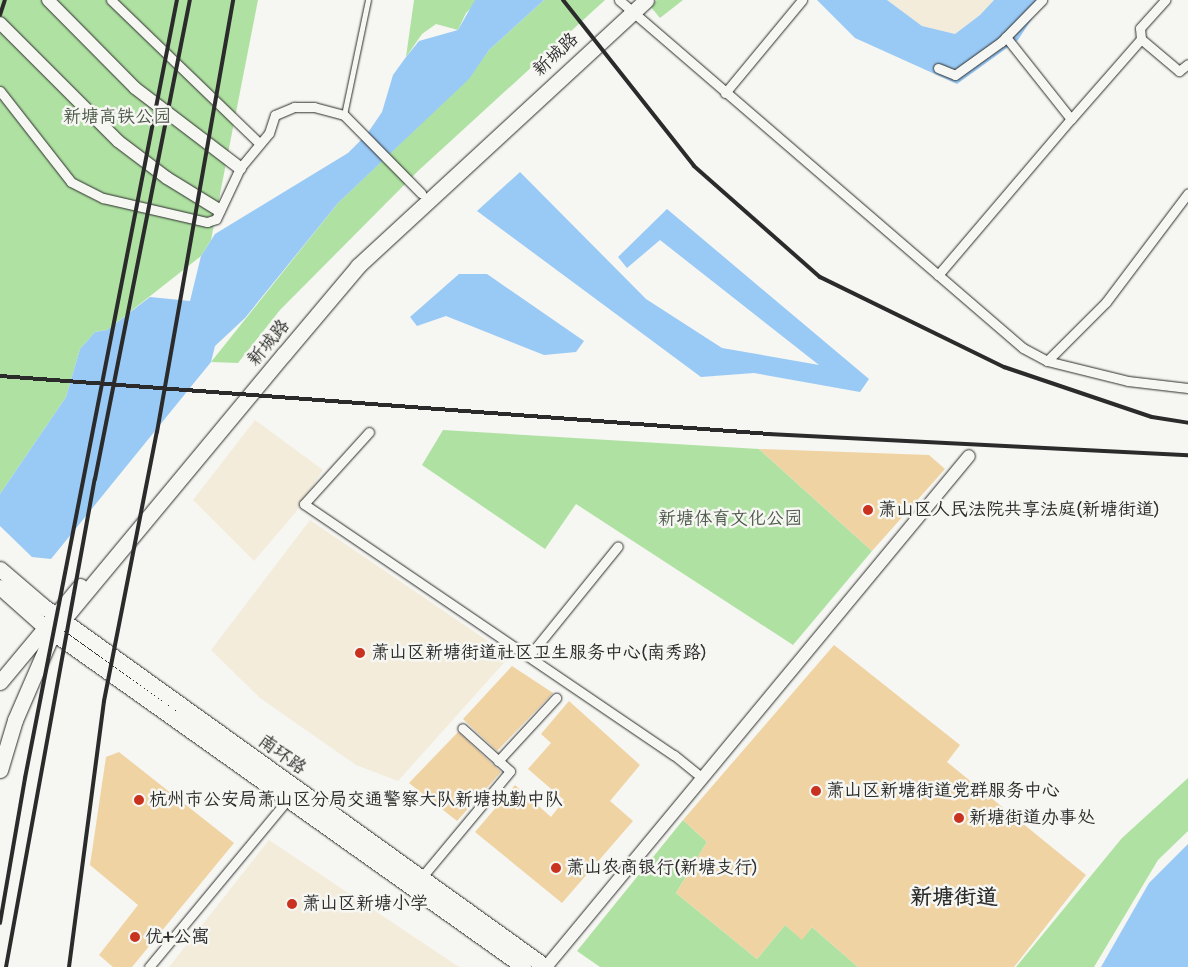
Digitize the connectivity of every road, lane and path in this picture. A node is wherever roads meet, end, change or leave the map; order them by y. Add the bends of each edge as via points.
1 (48, 0) edge
2 (111, 0) edge
3 (368, 0) edge
4 (646, 0) edge
5 (802, 0) edge
6 (1042, 0) edge
7 (1165, 0) edge
8 (626, 5) edge
9 (0, 23) edge
10 (1006, 37) junction
11 (1141, 39) junction
12 (1188, 64) edge
13 (938, 68) dead end
14 (0, 91) edge
15 (725, 93) junction
16 (344, 115) junction
17 (1071, 119) junction
18 (259, 143) junction
19 (240, 168) junction
20 (1188, 193) edge
21 (420, 194) junction
22 (219, 210) junction
23 (938, 275) junction
24 (1047, 361) junction
25 (1188, 388) edge
26 (369, 432) dead end
27 (969, 456) dead end
28 (618, 546) dead end
29 (0, 569) edge
30 (0, 587) edge
31 (54, 624) junction
32 (529, 656) junction
33 (0, 682) edge
34 (556, 698) dead end
35 (462, 728) dead end
36 (498, 761) junction
37 (0, 770) edge
38 (701, 777) junction
39 (288, 799) junction
40 (421, 878) junction
41 (149, 967) edge
42 (524, 967) edge
43 (546, 967) edge

1 - 19 street via 135,88
2 - 18 street
3 - 16 lane
4 - 8 main road, 新城路
5 - 15 street
6 - 10 street
7 - 11 street via 1140,28
8 - 15 street
8 - 21 main road, 新城路
8 - 31 main road, 新城路 via 358,266
9 - 22 street via 118,141 167,178
10 - 13 street via 954,75
10 - 17 street
11 - 12 street via 1179,71
11 - 17 street
14 - 22 street via 71,182 88,193 206,222 216,219
15 - 23 street
16 - 18 street via 314,107 294,107 275,114 269,133
16 - 21 street
17 - 23 street
18 - 19 street
19 - 22 street
20 - 24 street via 1106,302
21 - 31 main road, 新城路 via 351,260
23 - 24 street via 1023,348
24 - 25 street via 1128,381
26 - 32 street via 304,504
27 - 38 street
28 - 32 street
29 - 31 main road, 南环路
30 - 31 main road, 南环路
31 - 33 main road, 新城路
31 - 37 main road, 新城路 via 15,720
31 - 39 main road, 南环路
31 - 40 main road, 南环路
32 - 38 street
34 - 36 street
35 - 36 street
36 - 40 street via 510,771
38 - 43 street
39 - 41 street
39 - 42 main road, 南环路
40 - 43 main road, 南环路

